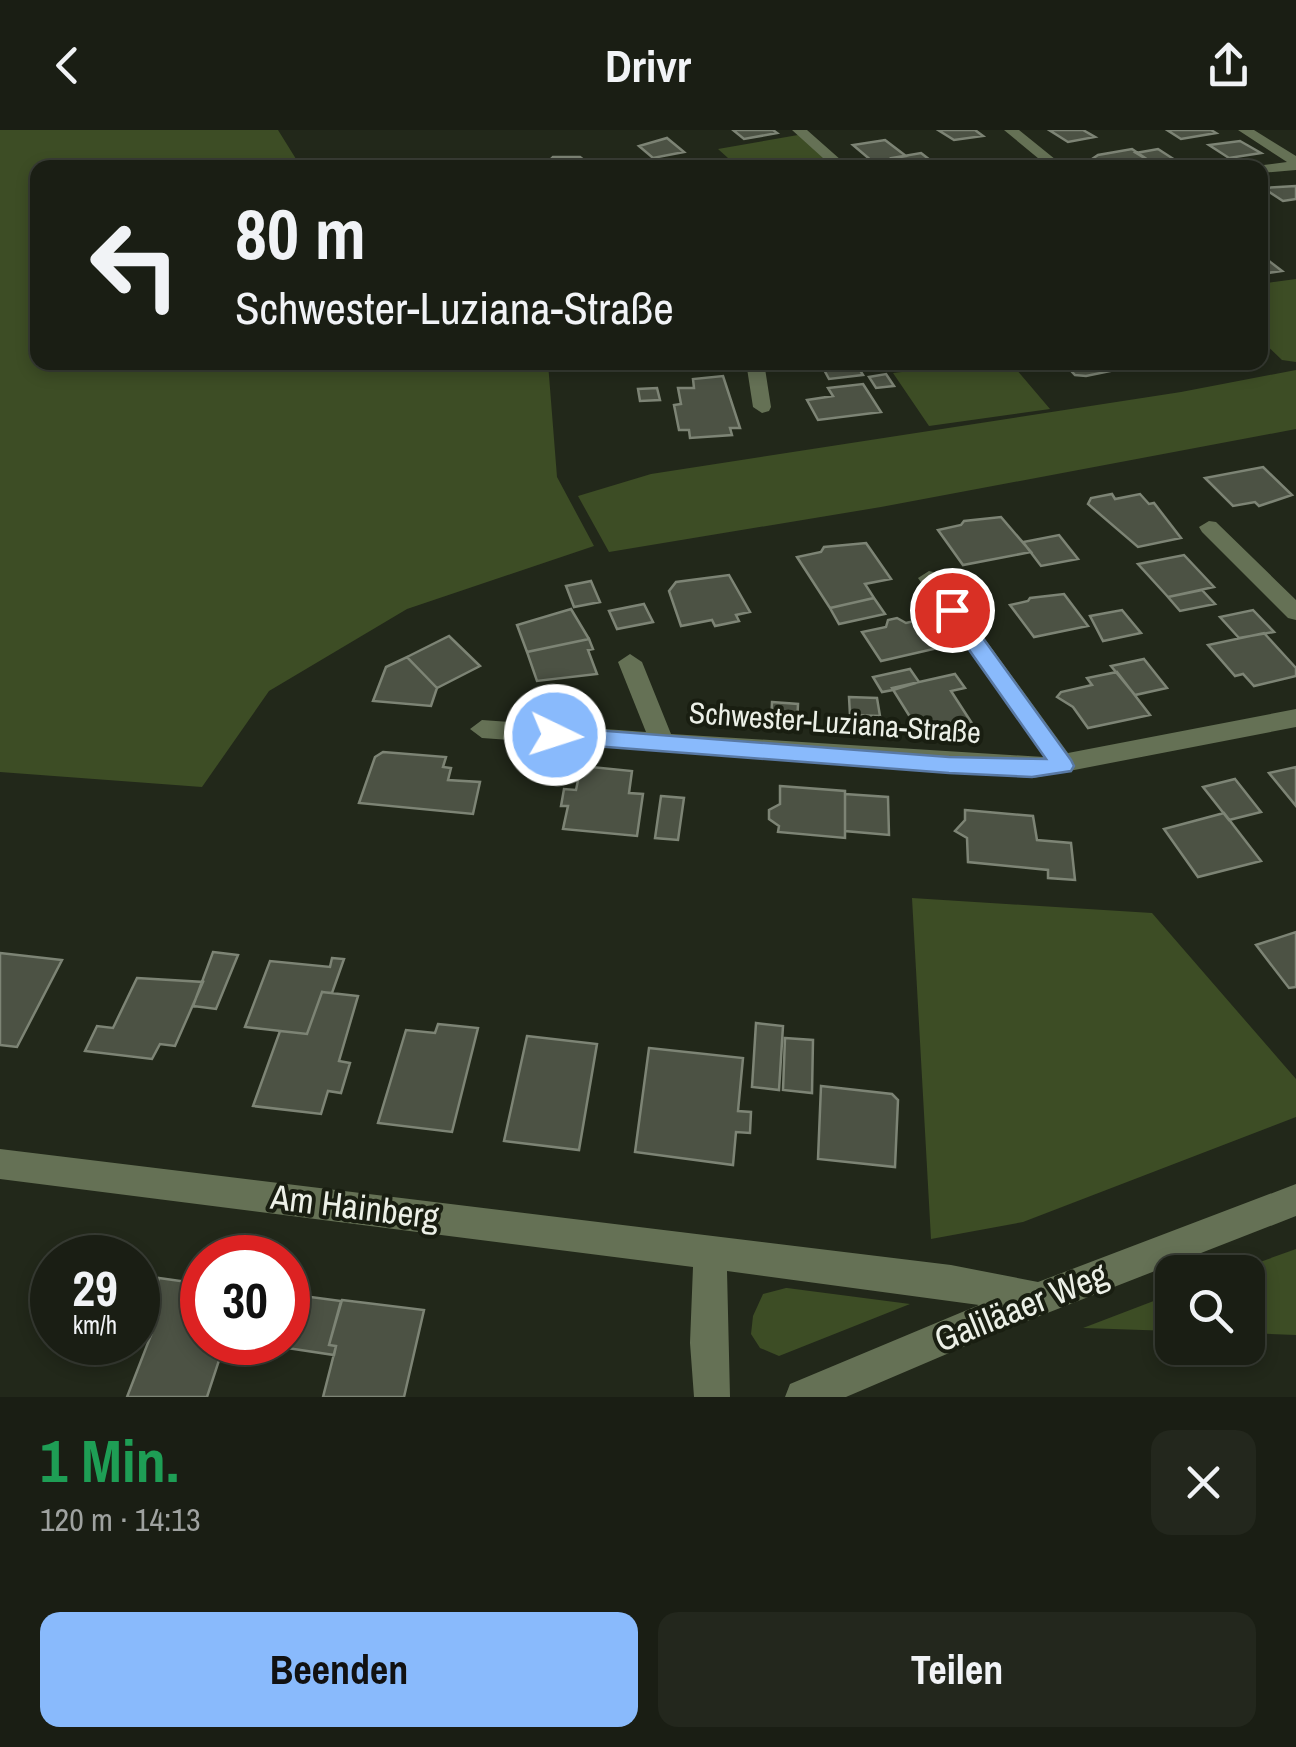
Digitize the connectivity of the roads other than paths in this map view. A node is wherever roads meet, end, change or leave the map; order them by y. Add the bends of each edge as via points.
1 (799, 130) edge
2 (1011, 130) edge
3 (1245, 130) edge
4 (835, 160) edge
5 (1048, 160) edge
6 (1296, 164) edge
7 (1268, 168) edge
8 (756, 370) edge
9 (762, 407) dead end
10 (1209, 528) dead end
11 (929, 578) dead end
12 (1296, 612) edge
13 (630, 662) dead end
14 (1296, 718) edge
15 (482, 730) dead end
16 (663, 744) junction
17 (1063, 766) junction
18 (0, 1164) edge
19 (1296, 1200) edge
20 (710, 1252) junction
21 (1038, 1299) junction
22 (712, 1397) edge
23 (804, 1397) edge

1 - 4 street
2 - 5 street
3 - 6 street
6 - 7 street
8 - 9 street
10 - 12 street
11 - 17 street, Schwester-Luziana-Straße
13 - 16 street, Schwester-Luziana-Straße
14 - 17 street, Schwester-Luziana-Straße
15 - 16 street, Schwester-Luziana-Straße
16 - 17 street, Schwester-Luziana-Straße via 949,765
18 - 20 street, Am Hainberg
19 - 21 street, Galiläaer Weg
20 - 21 street, Am Hainberg
20 - 22 street
21 - 23 street, Galiläaer Weg

